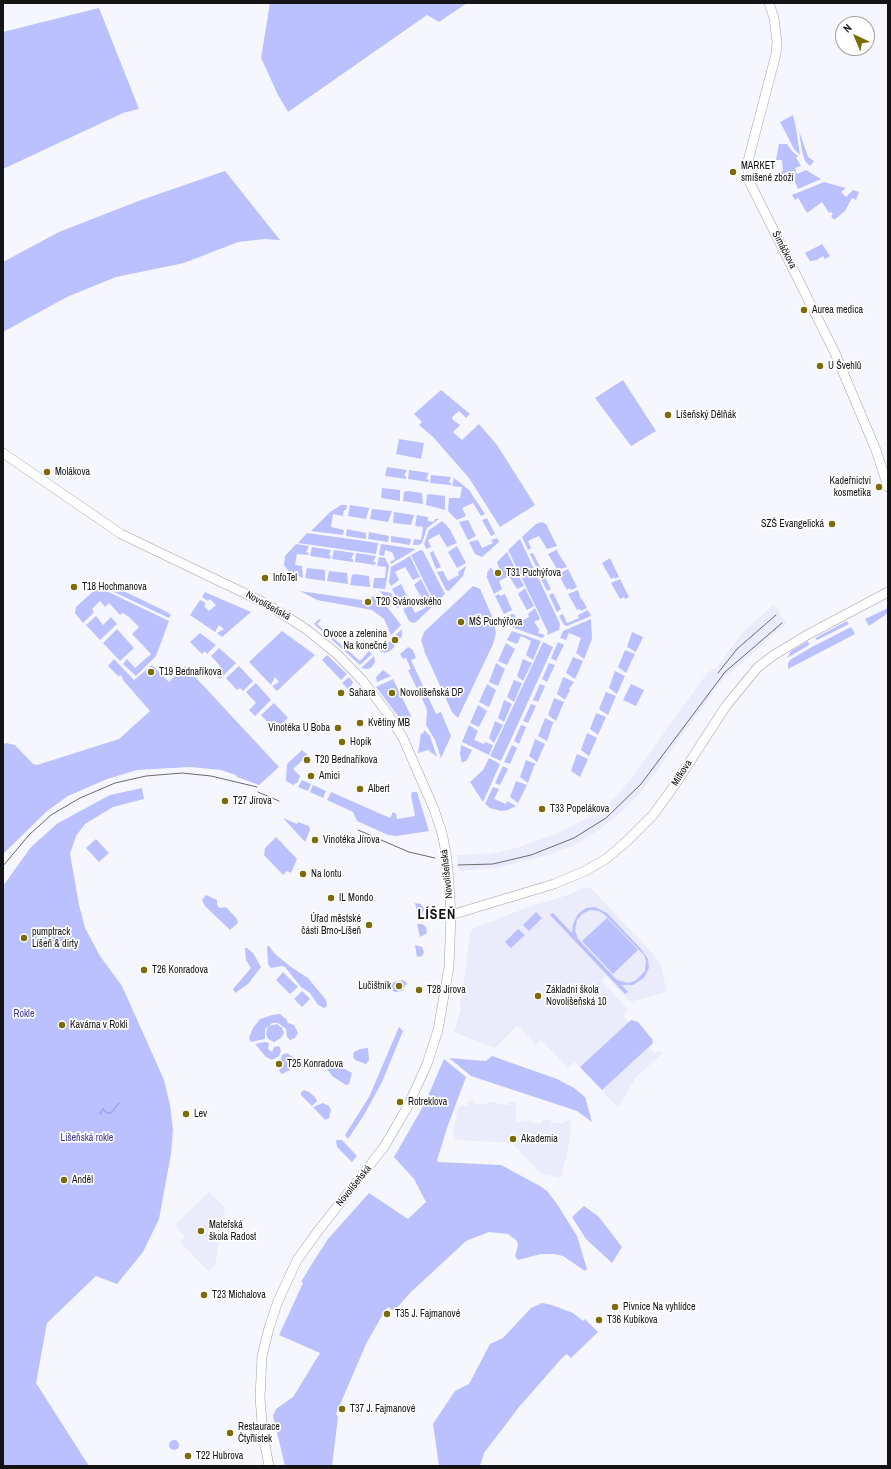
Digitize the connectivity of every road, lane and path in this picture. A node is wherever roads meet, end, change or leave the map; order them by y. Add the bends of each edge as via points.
1 (769, 3) edge
2 (3, 453) edge
3 (888, 487) edge
4 (888, 592) edge
5 (451, 915) junction
6 (269, 1466) edge

1 - 3 street, Šimáčkova via 774,18 776,54 748,161 748,179 835,353 876,450
2 - 5 street, Novolíšeňská, bridge via 121,534 267,604 306,628 337,654 363,681 403,738 442,833 448,869
4 - 5 street, Mifkova via 785,648 755,670 726,706 653,814 627,842 606,859 554,884
5 - 6 street, Novolíšeňská via 449,967 441,1016 419,1082 384,1147 304,1249 273,1315 262,1356 260,1385 262,1424

